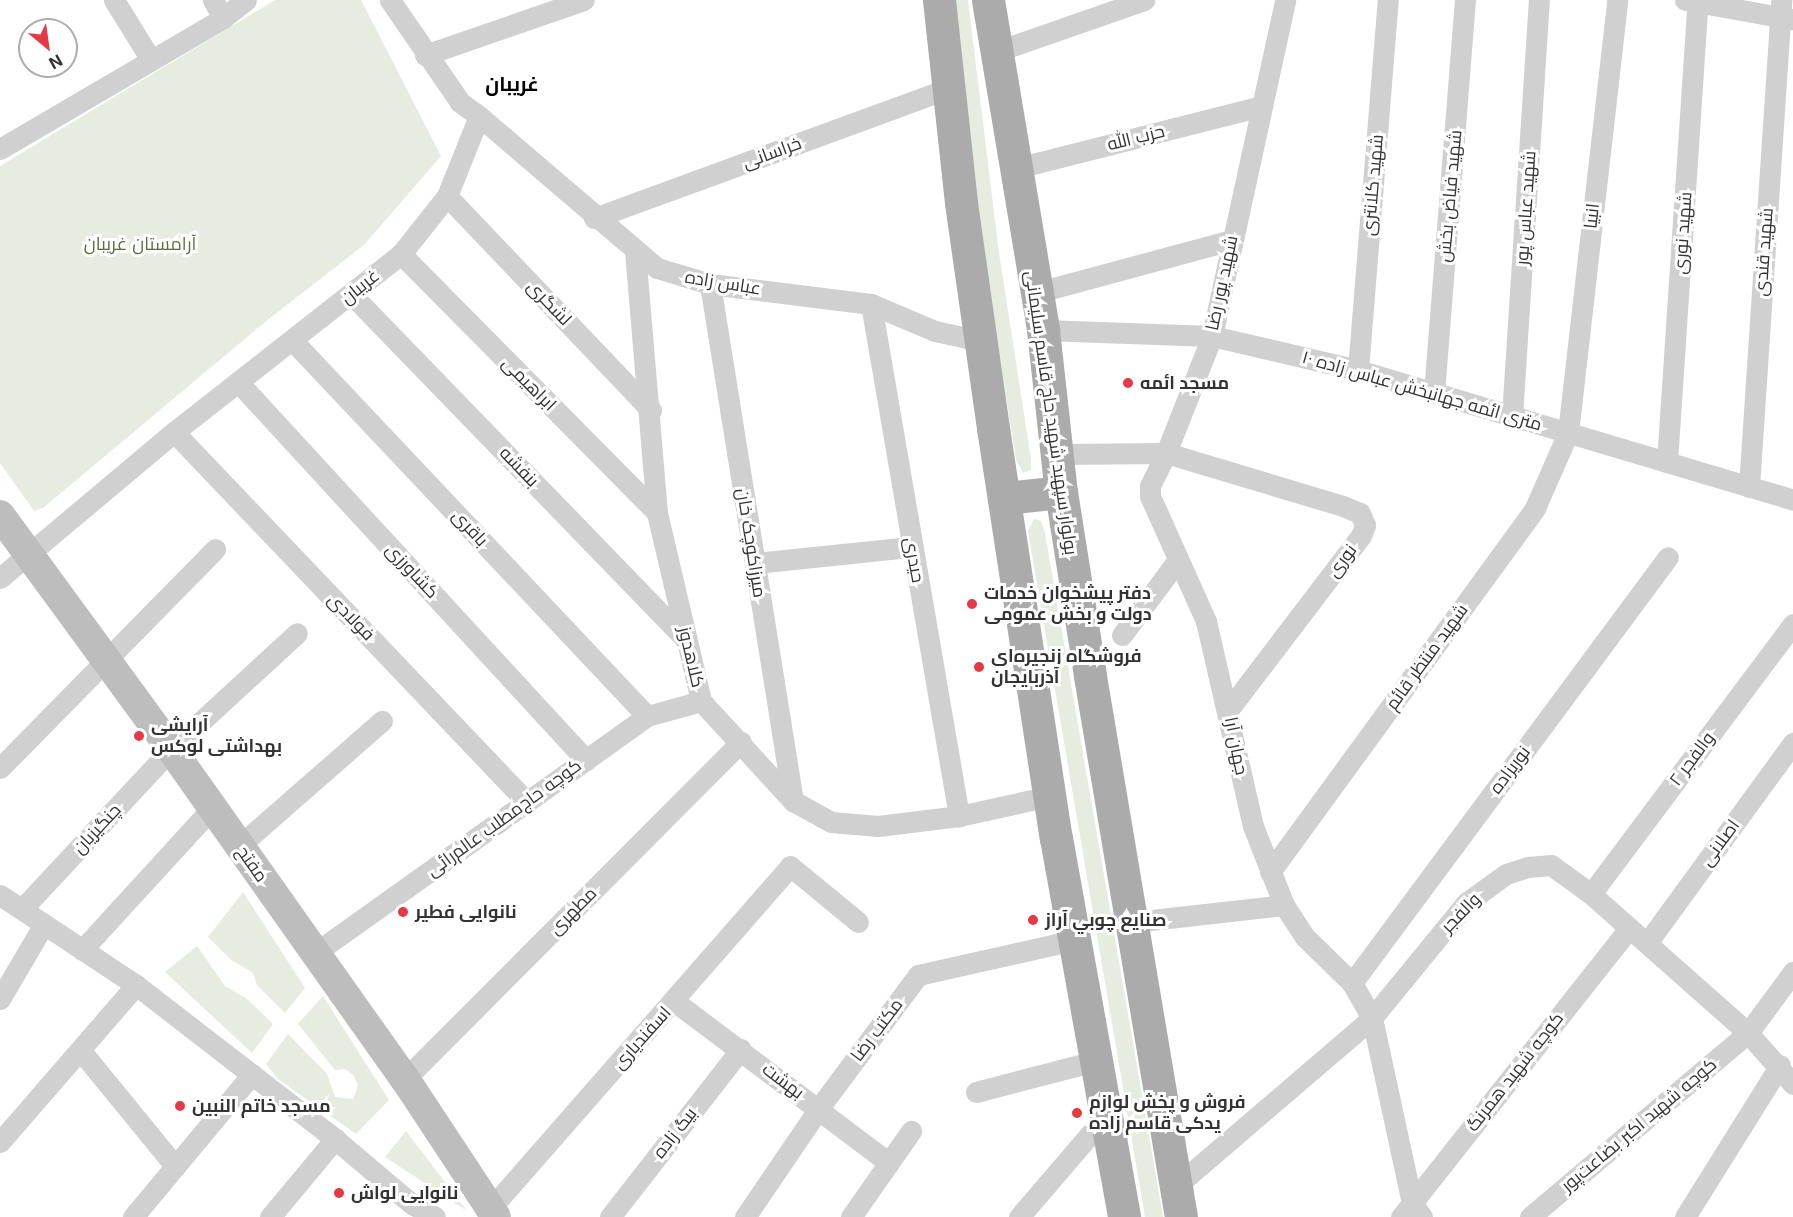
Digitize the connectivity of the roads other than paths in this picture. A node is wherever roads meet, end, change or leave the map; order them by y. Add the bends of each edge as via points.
1 (114, 0) edge
2 (246, 0) edge
3 (390, 0) edge
4 (584, 0) edge
5 (939, 0) edge
6 (988, 0) edge
7 (1144, 0) edge
8 (1285, 0) edge
9 (1388, 0) edge
10 (1465, 0) edge
11 (1539, 0) edge
12 (1617, 0) edge
13 (1694, 1) edge
14 (218, 9) edge
15 (1784, 12) edge
16 (995, 52) junction
17 (425, 55) junction
18 (151, 60) junction
19 (950, 88) junction
20 (1258, 107) junction
21 (479, 117) junction
22 (0, 149) edge
23 (1013, 169) junction
24 (447, 196) junction
25 (594, 218) junction
26 (1232, 240) junction
27 (636, 251) junction
28 (401, 254) junction
29 (710, 284) junction
30 (1035, 293) junction
31 (352, 295) junction
32 (871, 304) junction
33 (1043, 330) junction
34 (1212, 336) junction
35 (292, 340) junction
36 (981, 340) junction
37 (1358, 370) junction
38 (238, 382) junction
39 (1434, 393) junction
40 (651, 410) junction
41 (1512, 416) junction
42 (174, 432) junction
43 (1568, 433) junction
44 (1166, 453) junction
45 (1057, 454) junction
46 (1667, 462) junction
47 (1749, 487) junction
48 (1061, 492) junction
49 (1004, 498) junction
50 (1793, 500) edge
51 (657, 513) junction
52 (0, 515) edge
53 (911, 547) junction
54 (215, 549) dead end
55 (29, 555) junction
56 (1668, 557) dead end
57 (1178, 560) junction
58 (755, 563) junction
59 (0, 578) edge
60 (1793, 624) edge
61 (297, 633) dead end
62 (1122, 635) dead end
63 (687, 640) junction
64 (105, 660) junction
65 (701, 701) junction
66 (1229, 709) junction
67 (647, 716) junction
68 (382, 721) dead end
69 (741, 742) junction
70 (1793, 743) edge
71 (171, 749) junction
72 (586, 760) junction
73 (0, 768) edge
74 (1050, 796) junction
75 (793, 801) junction
76 (527, 802) junction
77 (212, 808) junction
78 (959, 816) junction
79 (239, 846) junction
80 (1270, 872) junction
81 (1591, 894) junction
82 (0, 895) edge
83 (1284, 905) junction
84 (22, 909) junction
85 (858, 922) dead end
86 (1133, 922) junction
87 (44, 924) junction
88 (1629, 927) junction
89 (1074, 940) junction
90 (1647, 943) junction
91 (82, 950) junction
92 (315, 953) junction
93 (1793, 972) edge
94 (1352, 983) junction
95 (136, 986) junction
96 (0, 999) edge
97 (675, 1001) junction
98 (1372, 1018) junction
99 (1748, 1033) junction
100 (741, 1049) junction
101 (81, 1052) junction
102 (1095, 1061) junction
103 (1780, 1065) junction
104 (252, 1074) junction
105 (405, 1079) junction
106 (1793, 1083) edge
107 (976, 1092) dead end
108 (819, 1108) junction
109 (1104, 1118) junction
110 (911, 1131) dead end
111 (335, 1139) junction
112 (0, 1142) edge
113 (889, 1163) junction
114 (175, 1166) junction
115 (1178, 1202) edge
116 (407, 1211) edge
117 (1412, 1212) edge
118 (494, 1213) edge
119 (133, 1217) edge
120 (270, 1217) edge
121 (435, 1217) edge
122 (609, 1217) edge
123 (745, 1217) edge
124 (851, 1217) edge
125 (1020, 1217) edge
126 (1124, 1217) edge
127 (1530, 1217) edge
128 (1685, 1217) edge

1 - 18 street
2 - 14 street
3 - 17 street
4 - 17 street
5 - 19 main road
6 - 16 main road, بولوار سپهبد شهید حاج قاسم سلیمانی
7 - 16 street
8 - 20 street, شهید پور رضا
9 - 37 street, شهید کلانتری
10 - 39 street, شهید فیاض بخش
11 - 41 street, شهید عباس پور
12 - 43 street, انبیا
13 - 15 street
13 - 46 street, شهید نوری
14 - 18 street
15 - 47 street, شهید قندی
16 - 23 main road, بولوار سپهبد شهید حاج قاسم سلیمانی
17 - 21 street via 460,102
18 - 22 street
19 - 25 street, خراسانی
19 - 36 main road
20 - 23 street, حزب الله
20 - 26 street, شهید پور رضا
21 - 24 street, غریبان
21 - 25 street, عباس زاده
23 - 30 main road, بولوار سپهبد شهید حاج قاسم سلیمانی
24 - 28 street, غریبان
24 - 40 street, لشگری
25 - 27 street, عباس زاده
26 - 30 street
26 - 34 street, شهید پور رضا
27 - 29 street, عباس زاده via 657,268
27 - 40 street, کلاهدوز
28 - 31 street, غریبان
28 - 51 street, ابراهیمی
29 - 32 street, عباس زاده
29 - 58 street, میرزاکوچک خان
30 - 33 main road, بولوار سپهبد شهید حاج قاسم سلیمانی
31 - 35 street, غریبان
31 - 63 street, بنفشه
32 - 36 street, عباس زاده via 934,331
32 - 53 street, حیدری
33 - 34 street, ۱۰ متری ائمه جهانبخش عباس زاده
33 - 45 main road, بولوار سپهبد شهید حاج قاسم سلیمانی
34 - 37 street, ۱۰ متری ائمه جهانبخش عباس زاده
34 - 44 street, شهید پور رضا
35 - 38 street, غریبان
35 - 67 street, باقری
36 - 49 main road
37 - 39 street, ۱۰ متری ائمه جهانبخش عباس زاده
38 - 42 street, غریبان
38 - 72 street, کشاورزی
39 - 41 street, ۱۰ متری ائمه جهانبخش عباس زاده
40 - 51 street, کلاهدوز
41 - 43 street, ۱۰ متری ائمه جهانبخش عباس زاده
42 - 55 street, غریبان
42 - 76 street, فولادی
43 - 46 street, ۱۰ متری ائمه جهانبخش عباس زاده
43 - 80 street, شهید منتظر قائم via 1535,508
44 - 45 street
44 - 57 street, جهان آرا via 1150,486 1150,496
44 - 66 street, نوری via 1343,506 1360,513 1365,525 1361,536
45 - 48 main road, بولوار سپهبد شهید حاج قاسم سلیمانی
46 - 47 street, ۱۰ متری ائمه جهانبخش عباس زاده
47 - 50 street, ۱۰ متری ائمه جهانبخش عباس زاده
48 - 49 main road
48 - 86 main road, بولوار سپهبد شهید حاج قاسم سلیمانی
49 - 74 main road
51 - 63 street, کلاهدوز
52 - 55 main road, مفتح
53 - 58 street
53 - 78 street, حیدری
54 - 64 street
55 - 59 street, غریبان
55 - 64 main road, مفتح
56 - 94 street, نوریزاده
57 - 62 street
57 - 66 street, جهان آرا via 1206,621
58 - 75 street, میرزاکوچک خان
60 - 81 street, والفجر ۲
61 - 71 street, چنگیزیان
63 - 65 street, کلاهدوز
64 - 71 main road, مفتح
64 - 73 street
65 - 67 street, کوچه حاج‌مطلب عالم‌رائی
65 - 69 street, کلاهدوز
66 - 80 street, جهان آرا via 1249,808
67 - 72 street, کوچه حاج‌مطلب عالم‌رائی
68 - 79 street
69 - 75 street, کلاهدوز
69 - 105 street, مطهری
70 - 90 street, اصلانی
71 - 77 main road, مفتح
71 - 84 street, چنگیزیان
72 - 76 street, کوچه حاج‌مطلب عالم‌رائی
74 - 78 street, کلاهدوز
74 - 89 main road
75 - 78 street, کلاهدوز via 831,822 878,826
76 - 92 street, کوچه حاج‌مطلب عالم‌رائی
77 - 79 main road, مفتح
77 - 91 street
79 - 92 main road, مفتح
80 - 83 street, جهان آرا
81 - 88 street, والفجر
81 - 98 street, والفجر via 1551,865 1506,874 1466,903
82 - 84 street
83 - 86 street
83 - 94 street, جهان آرا via 1305,937
84 - 87 street
85 - 97 street, اسفندیاری via 790,866
86 - 115 main road, بولوار سپهبد شهید حاج قاسم سلیمانی
87 - 91 street
87 - 96 street
88 - 90 street, والفجر
88 - 117 street, کوچه شهید همرنگ
89 - 102 main road
89 - 108 street, مکتب رضا via 918,975
90 - 99 street, والفجر
91 - 95 street
92 - 105 main road, مفتح
93 - 99 street, کوچه شهید اکبر بضاعت‌پور
94 - 98 street, جهان آرا
95 - 101 street
95 - 104 street
97 - 100 street, بهشت
97 - 118 street, اسفندیاری
98 - 115 street, والفجر
98 - 117 street, جهان آرا
99 - 103 street, والفجر
99 - 127 street, کوچه شهید اکبر بضاعت‌پور
100 - 108 street, بهشت
100 - 122 street, بیگ زاده
101 - 112 street
101 - 114 street
102 - 107 street
102 - 109 main road
103 - 106 street, والفجر
103 - 128 street
104 - 111 street
104 - 114 street
105 - 118 main road, مفتح
108 - 113 street, بهشت
108 - 123 street, مکتب رضا
109 - 125 street
109 - 126 main road
110 - 113 street
111 - 116 street
111 - 120 street
113 - 124 street
114 - 119 street
116 - 121 street

